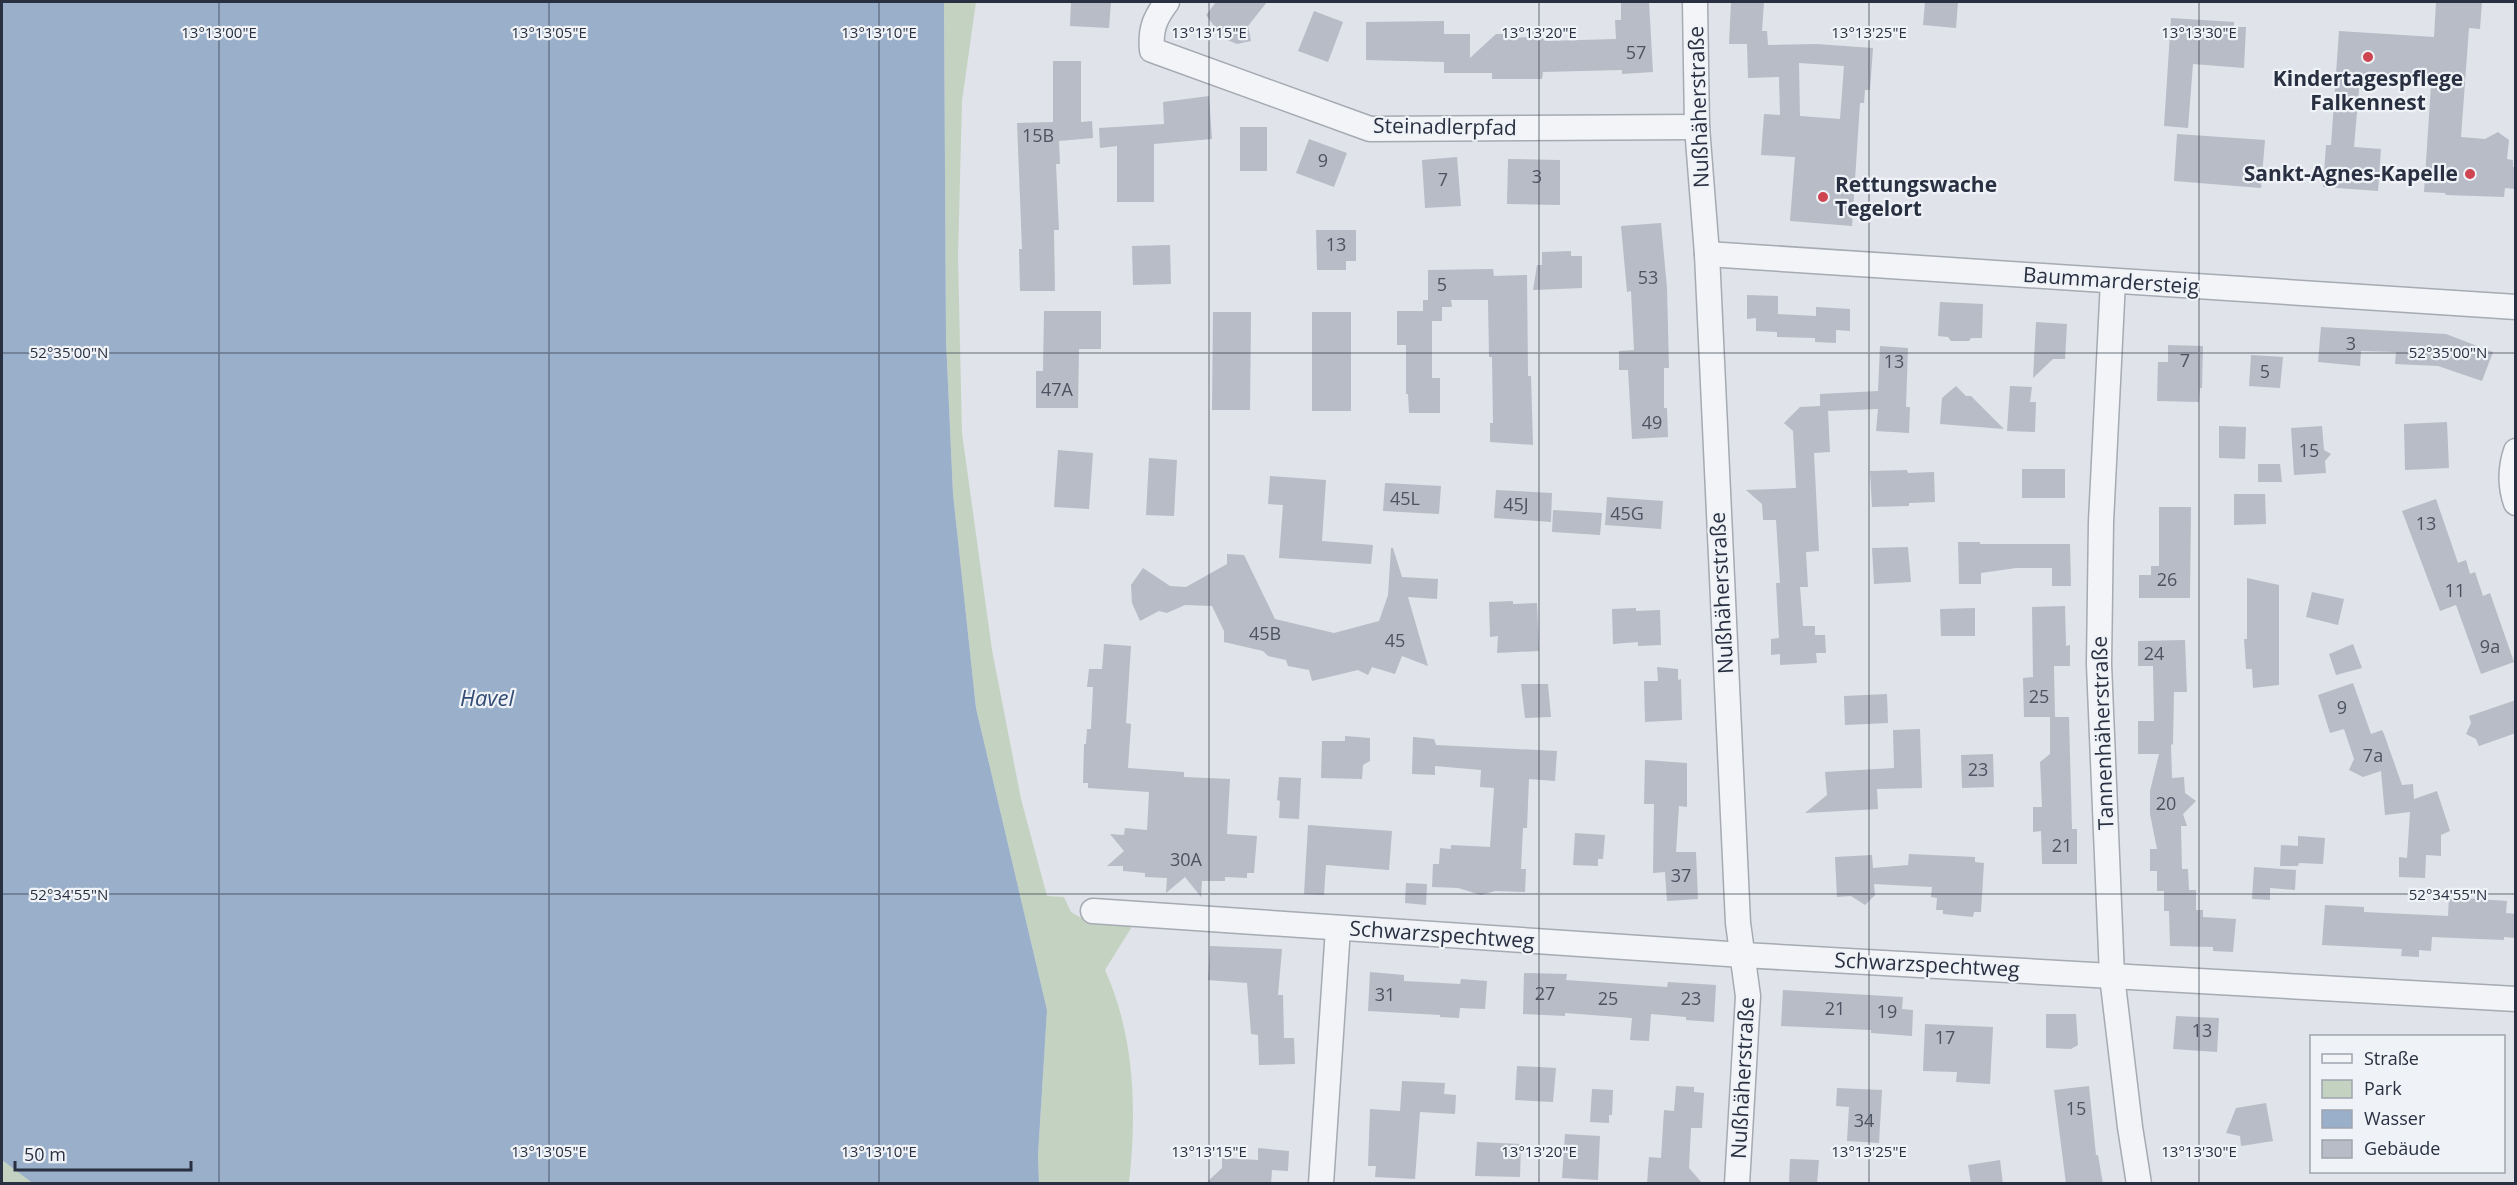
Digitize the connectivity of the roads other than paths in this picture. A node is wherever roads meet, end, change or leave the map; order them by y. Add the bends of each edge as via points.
1 (1167, 2) edge
2 (1695, 2) edge
3 (1697, 127) junction
4 (1707, 254) junction
5 (2113, 281) junction
6 (2516, 307) edge
7 (2516, 452) edge
8 (2516, 503) edge
9 (1093, 911) dead end
10 (1338, 928) junction
11 (1743, 955) junction
12 (2112, 976) junction
13 (2516, 999) edge
14 (1321, 1184) edge
15 (1737, 1184) edge
16 (2139, 1184) edge

1 - 3 street, Steinadlerpfad via 1151,30 1152,50 1370,129
2 - 3 street, Nußhäherstraße
3 - 4 street, Nußhäherstraße
4 - 5 street, Baummardersteig
4 - 11 street, Nußhäherstraße via 1738,923
5 - 6 street, Baummardersteig
5 - 12 street, Tannenhäherstraße via 2101,522 2099,664
7 - 8 street via 2511,465
9 - 10 street, Schwarzspechtweg
10 - 11 street, Schwarzspechtweg
10 - 14 street, Schwarzspechtweg
11 - 12 street, Schwarzspechtweg
11 - 15 street, Nußhäherstraße via 1749,996
12 - 13 street, Schwarzspechtweg
12 - 16 street, Tannenhäherstraße

